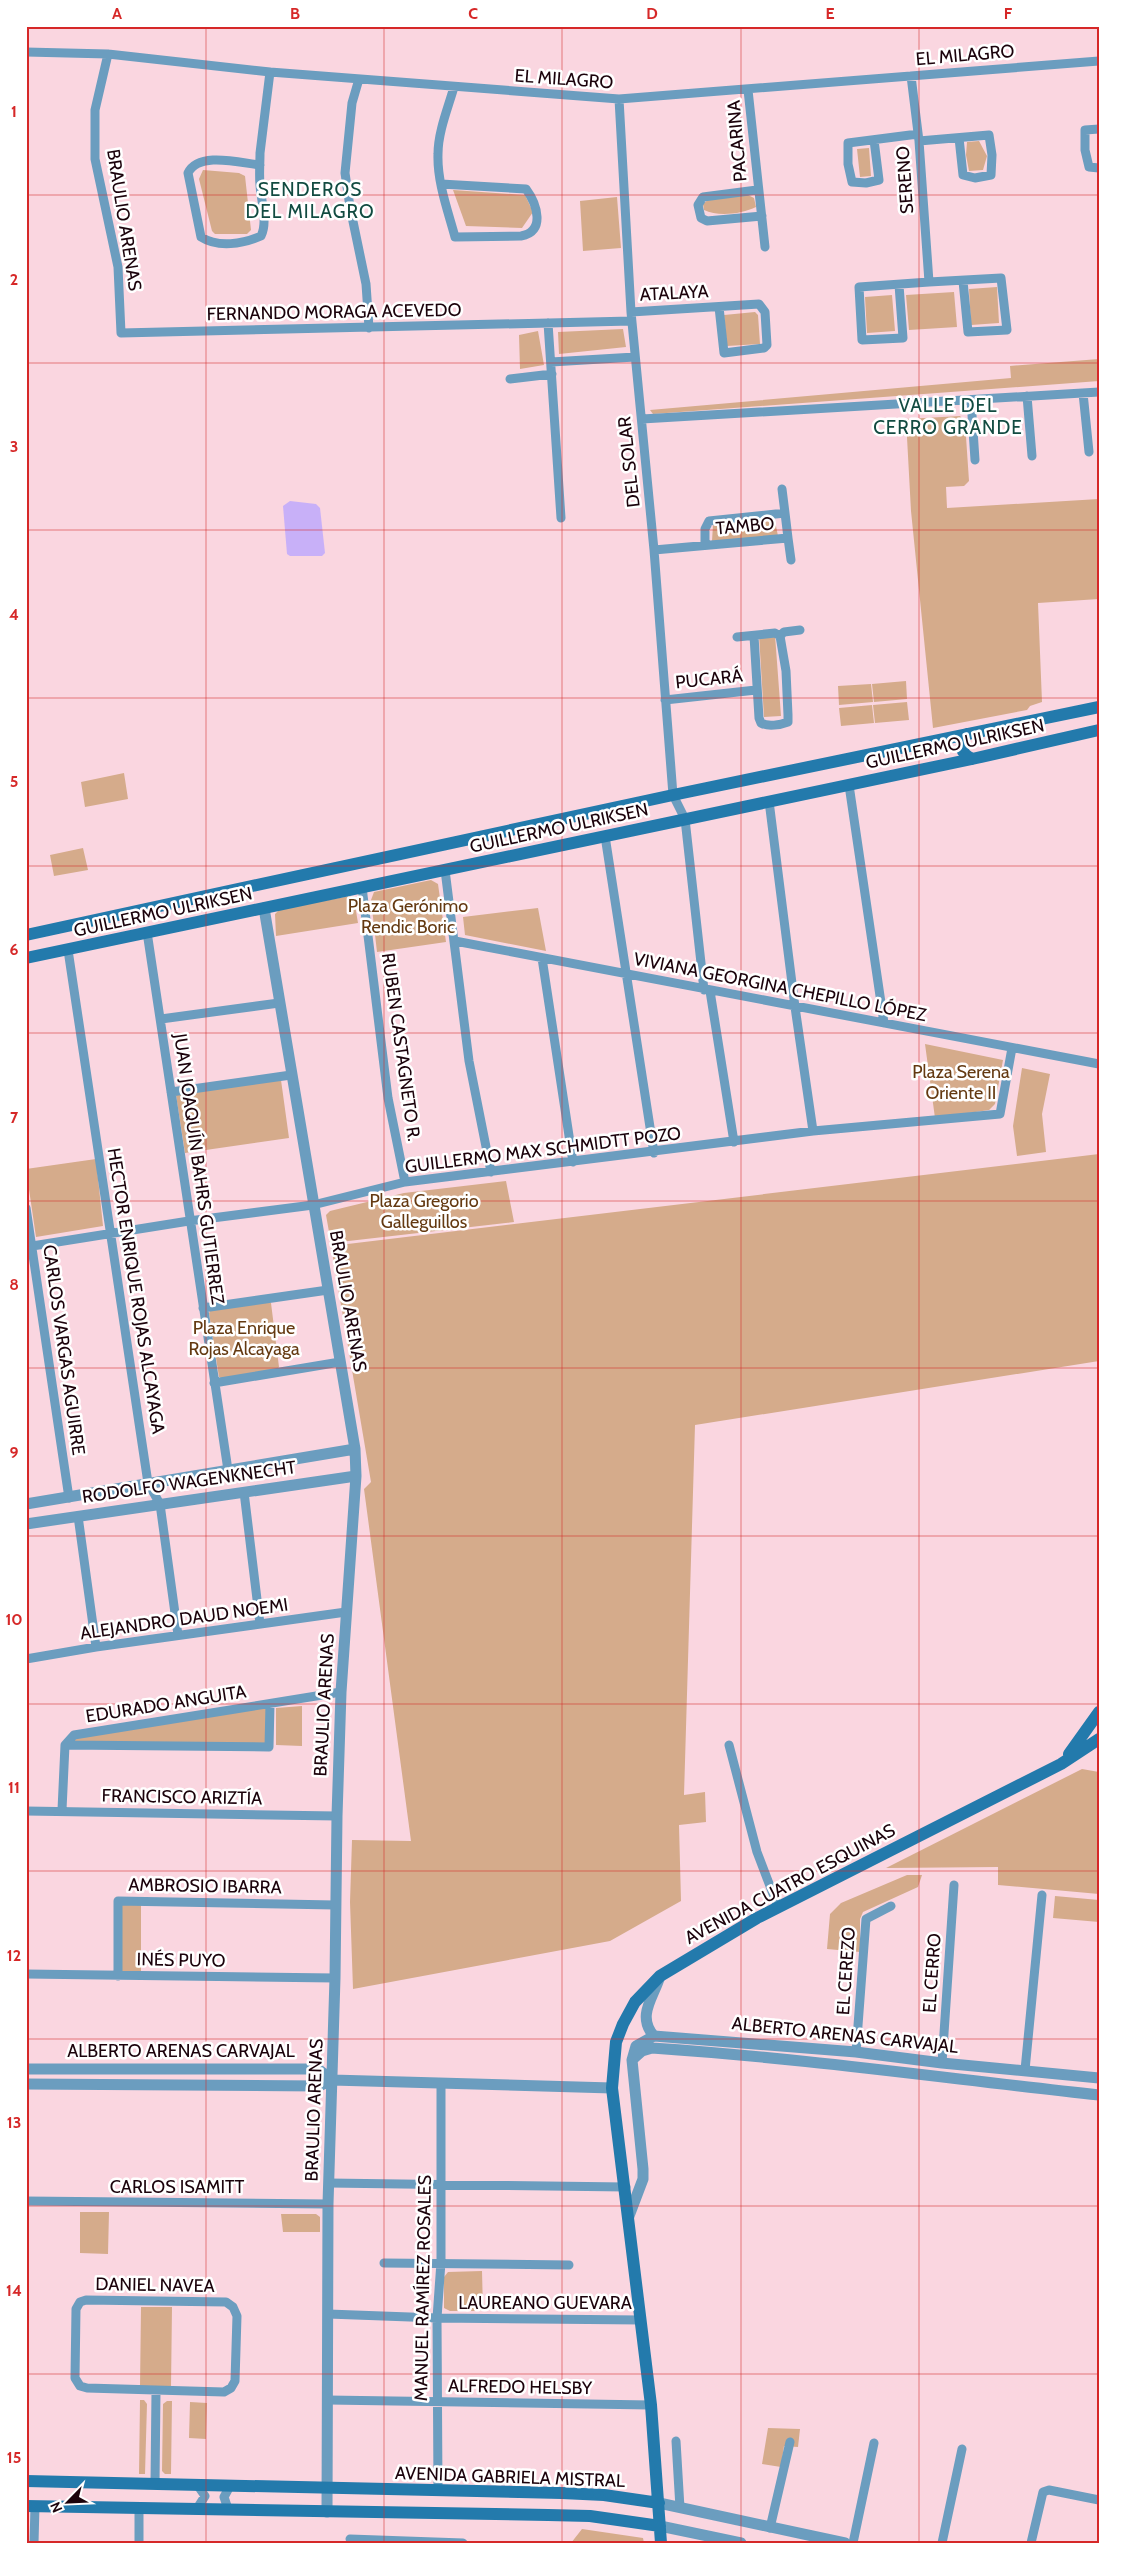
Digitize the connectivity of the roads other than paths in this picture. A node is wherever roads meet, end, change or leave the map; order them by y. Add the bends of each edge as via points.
1 (26, 52) edge
2 (108, 54) junction
3 (1099, 61) edge
4 (270, 72) junction
5 (911, 76) junction
6 (359, 79) junction
7 (454, 87) junction
8 (748, 90) junction
9 (619, 99) junction
10 (1099, 129) edge
11 (918, 138) junction
12 (959, 138) junction
13 (874, 140) junction
14 (260, 166) junction
15 (1099, 168) edge
16 (441, 184) junction
17 (758, 190) junction
18 (762, 216) junction
19 (765, 247) dead end
20 (963, 280) junction
21 (929, 282) junction
22 (900, 285) junction
23 (719, 307) junction
24 (631, 317) junction
25 (548, 324) junction
26 (369, 328) junction
27 (121, 333) joint
28 (635, 357) junction
29 (551, 362) junction
30 (552, 374) junction
31 (510, 379) dead end
32 (1099, 392) edge
33 (1083, 393) junction
34 (1027, 396) junction
35 (971, 400) junction
36 (642, 419) junction
37 (1089, 452) dead end
38 (1032, 456) dead end
39 (975, 460) dead end
40 (782, 489) dead end
41 (785, 513) junction
42 (561, 518) dead end
43 (788, 538) junction
44 (705, 546) junction
45 (654, 550) junction
46 (791, 560) dead end
47 (800, 630) dead end
48 (737, 636) dead end
49 (754, 636) junction
50 (780, 636) junction
51 (756, 690) junction
52 (665, 700) junction
53 (1099, 707) edge
54 (1099, 730) edge
55 (967, 734) junction
56 (972, 759) junction
57 (849, 785) junction
58 (673, 795) junction
59 (769, 802) junction
60 (686, 819) junction
61 (605, 836) junction
62 (445, 870) junction
63 (362, 887) junction
64 (264, 908) junction
65 (147, 932) junction
66 (26, 935) edge
67 (455, 941) junction
68 (68, 950) junction
69 (26, 958) edge
70 (542, 958) junction
71 (625, 973) junction
72 (707, 990) junction
73 (279, 1003) junction
74 (795, 1007) junction
75 (161, 1019) junction
76 (884, 1024) junction
77 (1012, 1048) junction
78 (1099, 1064) edge
79 (291, 1075) junction
80 (171, 1092) junction
81 (813, 1131) junction
82 (734, 1142) junction
83 (654, 1153) junction
84 (573, 1162) junction
85 (491, 1172) junction
86 (405, 1182) junction
87 (313, 1204) junction
88 (26, 1208) edge
89 (189, 1221) junction
90 (111, 1233) junction
91 (29, 1246) edge
92 (328, 1290) junction
93 (203, 1308) junction
94 (340, 1362) junction
95 (214, 1383) junction
96 (355, 1449) junction
97 (228, 1470) junction
98 (356, 1476) junction
99 (148, 1483) junction
100 (244, 1492) junction
101 (69, 1498) junction
102 (26, 1504) edge
103 (160, 1504) junction
104 (78, 1516) junction
105 (26, 1524) edge
106 (346, 1612) junction
107 (260, 1624) junction
108 (178, 1635) junction
109 (96, 1647) junction
110 (26, 1659) edge
111 (341, 1692) junction
112 (270, 1704) junction
113 (1099, 1712) edge
114 (1099, 1739) edge
115 (65, 1745) junction
116 (728, 1745) dead end
117 (1061, 1764) junction
118 (62, 1810) junction
119 (26, 1811) edge
120 (337, 1816) junction
121 (954, 1885) dead end
122 (1042, 1895) dead end
123 (335, 1905) junction
124 (891, 1906) dead end
125 (778, 1907) junction
126 (26, 1974) edge
127 (118, 1976) junction
128 (660, 1976) junction
129 (335, 1978) junction
130 (654, 2036) junction
131 (856, 2052) junction
132 (632, 2060) junction
133 (942, 2063) junction
134 (26, 2069) edge
135 (1025, 2070) junction
136 (1099, 2078) edge
137 (332, 2080) junction
138 (26, 2084) edge
139 (441, 2085) junction
140 (612, 2088) junction
141 (1099, 2095) edge
142 (643, 2178) junction
143 (329, 2183) junction
144 (441, 2183) junction
145 (626, 2187) junction
146 (26, 2201) edge
147 (328, 2204) junction
148 (629, 2216) junction
149 (440, 2262) junction
150 (384, 2263) dead end
151 (569, 2265) dead end
152 (328, 2314) junction
153 (437, 2318) junction
154 (641, 2320) junction
155 (156, 2391) junction
156 (328, 2400) junction
157 (438, 2401) junction
158 (651, 2405) junction
159 (676, 2442) dead end
160 (790, 2442) dead end
161 (874, 2443) dead end
162 (962, 2449) dead end
163 (26, 2481) edge
164 (156, 2483) junction
165 (198, 2486) junction
166 (230, 2486) junction
167 (326, 2487) junction
168 (438, 2491) junction
169 (1099, 2500) edge
170 (658, 2503) junction
171 (30, 2506) edge
172 (139, 2507) junction
173 (198, 2508) junction
174 (680, 2508) junction
175 (228, 2509) junction
176 (327, 2512) junction
177 (660, 2526) junction
178 (770, 2528) junction
179 (350, 2540) dead end
180 (34, 2543) edge
181 (139, 2543) edge
182 (463, 2543) edge
183 (661, 2543) edge
184 (741, 2543) edge
185 (845, 2543) edge
186 (853, 2543) edge
187 (942, 2543) edge
188 (1031, 2543) edge

1 - 2 street, EL MILAGRO
2 - 4 street, EL MILAGRO
2 - 27 street, BRAULIO ARENAS via 95,110 95,159 118,267
3 - 5 street, EL MILAGRO
4 - 6 street, EL MILAGRO
4 - 14 street
5 - 8 street, EL MILAGRO
5 - 11 street, SERENO
6 - 7 street, EL MILAGRO
6 - 26 street via 352,103 345,173 366,284
7 - 9 street, EL MILAGRO
7 - 16 street via 438,154
8 - 9 street, EL MILAGRO
8 - 17 street, PACARINA
9 - 24 street, DEL SOLAR
10 - 15 street via 1085,130 1089,167
11 - 12 street
11 - 13 street
11 - 21 street, SERENO
12 - 12 street via 989,135 991,175 975,178 963,175
13 - 13 street via 848,143 852,182 879,180
14 - 14 street via 213,161 200,161 191,166 188,173 201,237 209,243 247,242 261,236 265,229
16 - 16 street via 455,237 521,236 535,229 538,215 534,199 526,189
17 - 18 street, PACARINA
17 - 18 street, PACARINA via 703,197 698,205 702,218 707,221
18 - 19 street, PACARINA
20 - 20 street via 968,332 1007,330 1001,278
20 - 21 street
21 - 22 street
22 - 22 street via 858,287 862,340 903,338
23 - 23 street, ATALAYA via 724,353 767,345 763,306
23 - 24 street, ATALAYA
24 - 25 street, FERNANDO MORAGA ACEVEDO
24 - 28 street, DEL SOLAR
25 - 26 street, FERNANDO MORAGA ACEVEDO
25 - 29 street
26 - 27 street, FERNANDO MORAGA ACEVEDO
28 - 29 street
28 - 36 street, DEL SOLAR
29 - 30 street
30 - 31 street
30 - 42 street
32 - 33 street
33 - 34 street
33 - 37 street
34 - 35 street
34 - 38 street
35 - 36 street
35 - 39 street
36 - 45 street, DEL SOLAR
40 - 41 street, TAMBO
41 - 43 street, TAMBO
41 - 44 street, TAMBO via 709,521 705,529
43 - 44 street, TAMBO
43 - 46 street, TAMBO
44 - 45 street, TAMBO
45 - 52 street, DEL SOLAR
47 - 50 street via 784,632
48 - 49 street
49 - 50 street via 775,633
49 - 51 street, PUCARÁ
50 - 51 street, PUCARÁ via 786,671 788,722 761,723
51 - 52 street, PUCARÁ
52 - 58 street, DEL SOLAR
53 - 55 main road, GUILLERMO ULRIKSEN
54 - 56 main road, GUILLERMO ULRIKSEN
55 - 56 main road via 961,749
55 - 58 main road, GUILLERMO ULRIKSEN
56 - 57 main road, GUILLERMO ULRIKSEN
57 - 59 main road, GUILLERMO ULRIKSEN
57 - 76 street
58 - 60 street, DEL SOLAR
58 - 66 main road, GUILLERMO ULRIKSEN
59 - 60 main road, GUILLERMO ULRIKSEN
59 - 74 street
60 - 61 main road, GUILLERMO ULRIKSEN
60 - 72 street
61 - 62 main road, GUILLERMO ULRIKSEN
61 - 71 street
62 - 63 main road, GUILLERMO ULRIKSEN
62 - 67 street
63 - 64 main road, GUILLERMO ULRIKSEN
63 - 86 street, RUBEN CASTAGNETO R. via 388,1098
64 - 65 main road, GUILLERMO ULRIKSEN
64 - 73 street, BRAULIO ARENAS
65 - 68 main road, GUILLERMO ULRIKSEN
65 - 75 street, JUAN JOAQUÍN BAHRS GUTIERREZ
67 - 70 street, VIVIANA GEORGINA CHEPILLO LÓPEZ
67 - 85 street via 469,1061
68 - 69 main road, GUILLERMO ULRIKSEN
68 - 90 street, HECTOR ENRIQUE ROJAS ALCAYAGA
70 - 71 street, VIVIANA GEORGINA CHEPILLO LÓPEZ
70 - 84 street
71 - 72 street, VIVIANA GEORGINA CHEPILLO LÓPEZ
71 - 83 street
72 - 74 street, VIVIANA GEORGINA CHEPILLO LÓPEZ
72 - 82 street
73 - 75 street
73 - 79 street, BRAULIO ARENAS
74 - 76 street, VIVIANA GEORGINA CHEPILLO LÓPEZ
74 - 81 street
75 - 80 street, JUAN JOAQUÍN BAHRS GUTIERREZ
76 - 77 street, VIVIANA GEORGINA CHEPILLO LÓPEZ
77 - 78 street, VIVIANA GEORGINA CHEPILLO LÓPEZ
77 - 81 street, GUILLERMO MAX SCHMIDTT POZO via 1000,1114
79 - 80 street
79 - 87 street, BRAULIO ARENAS
80 - 89 street, JUAN JOAQUÍN BAHRS GUTIERREZ
81 - 82 street, GUILLERMO MAX SCHMIDTT POZO
82 - 83 street, GUILLERMO MAX SCHMIDTT POZO
83 - 84 street, GUILLERMO MAX SCHMIDTT POZO
84 - 85 street, GUILLERMO MAX SCHMIDTT POZO
85 - 86 street, GUILLERMO MAX SCHMIDTT POZO
86 - 87 street, GUILLERMO MAX SCHMIDTT POZO
87 - 89 street, GUILLERMO MAX SCHMIDTT POZO
87 - 92 street, BRAULIO ARENAS
88 - 91 street, CARLOS VARGAS AGUIRRE
89 - 90 street, GUILLERMO MAX SCHMIDTT POZO
89 - 93 street, JUAN JOAQUÍN BAHRS GUTIERREZ
90 - 91 street, GUILLERMO MAX SCHMIDTT POZO
90 - 99 street, HECTOR ENRIQUE ROJAS ALCAYAGA
91 - 101 street, CARLOS VARGAS AGUIRRE
92 - 93 street
92 - 94 street, BRAULIO ARENAS
93 - 95 street, JUAN JOAQUÍN BAHRS GUTIERREZ
94 - 95 street
94 - 96 street, BRAULIO ARENAS
95 - 97 street, JUAN JOAQUÍN BAHRS GUTIERREZ
96 - 97 street, RODOLFO WAGENKNECHT
96 - 98 street, BRAULIO ARENAS
97 - 99 street, RODOLFO WAGENKNECHT
98 - 100 street, RODOLFO WAGENKNECHT
98 - 106 street, BRAULIO ARENAS
99 - 101 street, RODOLFO WAGENKNECHT
99 - 103 street, HECTOR ENRIQUE ROJAS ALCAYAGA
100 - 103 street, RODOLFO WAGENKNECHT
100 - 107 street
101 - 102 street, RODOLFO WAGENKNECHT
103 - 104 street, RODOLFO WAGENKNECHT
103 - 108 street, HECTOR ENRIQUE ROJAS ALCAYAGA
104 - 105 street, RODOLFO WAGENKNECHT
104 - 109 street
106 - 107 street, ALEJANDRO DAUD NOEMI
106 - 111 street, BRAULIO ARENAS
107 - 108 street, ALEJANDRO DAUD NOEMI
108 - 109 street, ALEJANDRO DAUD NOEMI
109 - 110 street, ALEJANDRO DAUD NOEMI
111 - 112 street, EDURADO ANGUITA
111 - 120 street, BRAULIO ARENAS
112 - 115 street, EDURADO ANGUITA via 74,1735
112 - 115 street via 269,1747
113 - 117 main road, AVENIDA CUATRO ESQUINAS
114 - 117 main road, AVENIDA CUATRO ESQUINAS
115 - 118 street
116 - 125 street via 757,1852
117 - 125 main road, AVENIDA CUATRO ESQUINAS
118 - 119 street, FRANCISCO ARIZTÍA
118 - 120 street, FRANCISCO ARIZTÍA
120 - 123 street, BRAULIO ARENAS
121 - 133 street, EL CERRO
122 - 135 street
123 - 127 street, AMBROSIO IBARRA via 118,1901
123 - 129 street, BRAULIO ARENAS
124 - 131 street, EL CEREZO via 866,1919
125 - 128 main road, AVENIDA CUATRO ESQUINAS
126 - 127 street, INÉS PUYO
127 - 129 street, INÉS PUYO
128 - 130 street via 645,2015 646,2027
128 - 140 main road, AVENIDA CUATRO ESQUINAS via 635,2002 623,2024 616,2042
129 - 137 street, BRAULIO ARENAS
130 - 131 street, ALBERTO ARENAS CARVAJAL
130 - 132 street via 636,2046
131 - 133 street, ALBERTO ARENAS CARVAJAL
132 - 141 street, ALBERTO ARENAS CARVAJAL via 642,2051 652,2048 753,2055
132 - 142 street
133 - 135 street, ALBERTO ARENAS CARVAJAL
134 - 137 street, ALBERTO ARENAS CARVAJAL via 318,2069
135 - 136 street, ALBERTO ARENAS CARVAJAL
137 - 138 street, ALBERTO ARENAS CARVAJAL via 319,2086
137 - 139 street, ALBERTO ARENAS CARVAJAL
137 - 143 street, BRAULIO ARENAS
139 - 140 street, ALBERTO ARENAS CARVAJAL
139 - 144 street, MANUEL RAMÍREZ ROSALES
140 - 145 main road, AVENIDA CUATRO ESQUINAS
142 - 145 street via 636,2185
142 - 148 street
143 - 144 street
143 - 147 street, BRAULIO ARENAS
144 - 145 street
144 - 149 street, MANUEL RAMÍREZ ROSALES
145 - 148 main road, AVENIDA CUATRO ESQUINAS
146 - 147 street, CARLOS ISAMITT
147 - 152 street, BRAULIO ARENAS
148 - 154 main road
149 - 150 street
149 - 151 street
149 - 153 street, MANUEL RAMÍREZ ROSALES
152 - 153 street, LAUREANO GUEVARA
152 - 156 street, BRAULIO ARENAS
153 - 154 street, LAUREANO GUEVARA
153 - 157 street, MANUEL RAMÍREZ ROSALES
154 - 158 main road
155 - 155 street, DANIEL NAVEA via 224,2392 231,2388 235,2381 237,2316 233,2307 226,2302 80,2302 76,2309 75,2378 80,2386
155 - 164 street
156 - 157 street, ALFREDO HELSBY
156 - 167 street, BRAULIO ARENAS
157 - 158 street, ALFREDO HELSBY
157 - 168 street, MANUEL RAMÍREZ ROSALES
158 - 170 main road
159 - 174 street
160 - 178 street
161 - 186 street
162 - 187 street
163 - 164 main road, AVENIDA GABRIELA MISTRAL
164 - 165 main road, AVENIDA GABRIELA MISTRAL
165 - 166 main road, AVENIDA GABRIELA MISTRAL
165 - 173 street via 205,2496
166 - 167 main road, AVENIDA GABRIELA MISTRAL
166 - 175 street via 224,2497
167 - 168 main road, AVENIDA GABRIELA MISTRAL
167 - 176 street, BRAULIO ARENAS
168 - 170 main road, AVENIDA GABRIELA MISTRAL via 604,2495
169 - 188 street via 1049,2490 1043,2492
170 - 174 street, AVENIDA GABRIELA MISTRAL
170 - 177 main road
171 - 172 main road, AVENIDA GABRIELA MISTRAL
171 - 180 street
172 - 173 main road, AVENIDA GABRIELA MISTRAL
172 - 181 street
173 - 175 main road, AVENIDA GABRIELA MISTRAL
174 - 178 street, AVENIDA GABRIELA MISTRAL
175 - 176 main road, AVENIDA GABRIELA MISTRAL
176 - 177 main road, AVENIDA GABRIELA MISTRAL via 590,2516
177 - 183 main road
177 - 184 street, AVENIDA GABRIELA MISTRAL
178 - 185 street, AVENIDA GABRIELA MISTRAL
179 - 182 street

